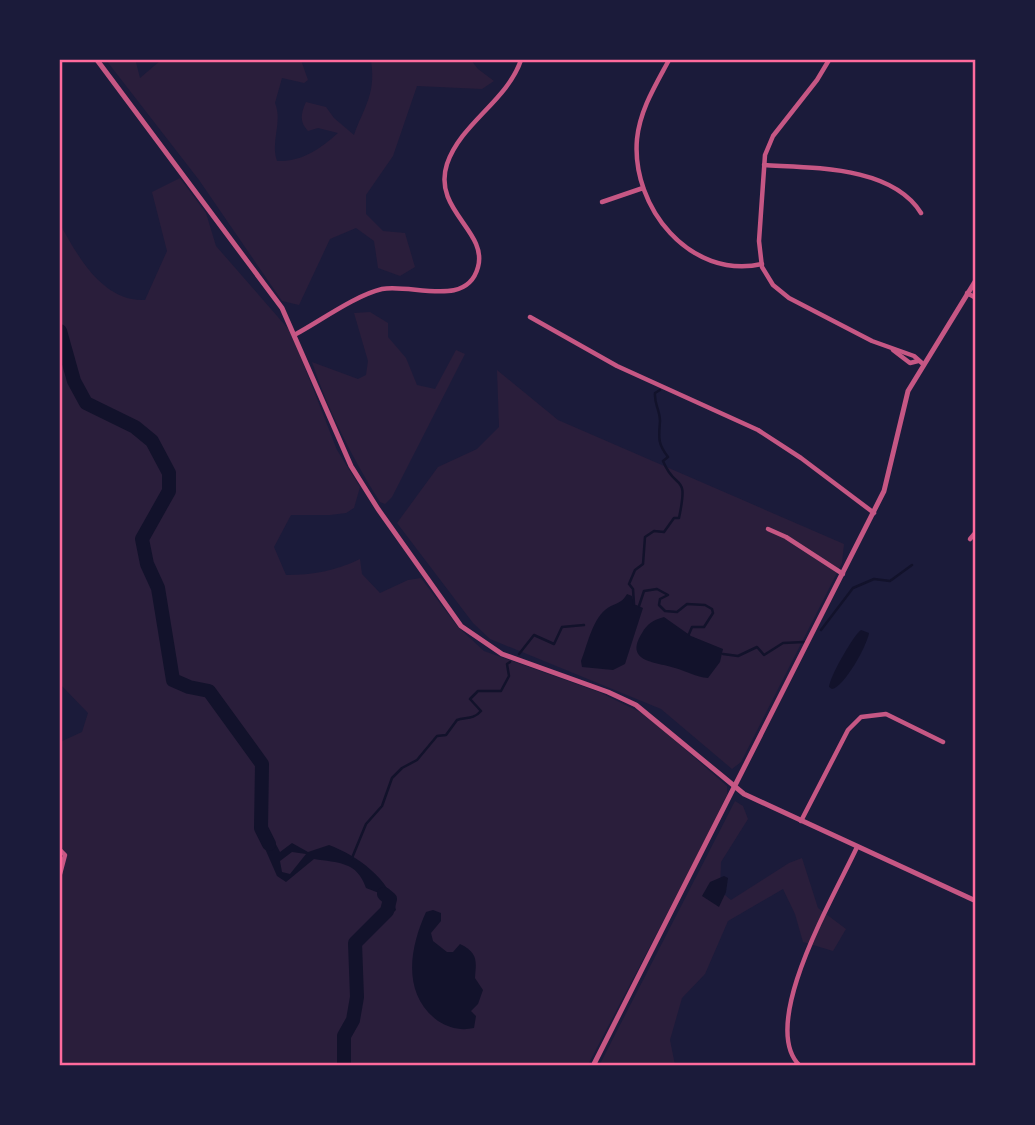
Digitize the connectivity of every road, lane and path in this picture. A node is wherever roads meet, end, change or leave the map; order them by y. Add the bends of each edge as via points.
1 (97, 60) edge
2 (521, 60) edge
3 (669, 60) edge
4 (829, 60) edge
5 (764, 165) junction
6 (643, 188) junction
7 (602, 202) dead end
8 (922, 213) dead end
9 (762, 264) junction
10 (975, 280) edge
11 (967, 293) junction
12 (975, 298) edge
13 (530, 317) dead end
14 (296, 334) junction
15 (921, 362) junction
16 (874, 513) junction
17 (768, 529) dead end
18 (975, 532) edge
19 (970, 539) dead end
20 (843, 574) junction
21 (943, 743) dead end
22 (735, 787) junction
23 (800, 821) junction
24 (858, 847) junction
25 (60, 850) edge
26 (60, 874) edge
27 (975, 901) edge
28 (593, 1066) edge
29 (800, 1066) edge

1 - 14 street via 242,251
2 - 14 street via 508,86 457,145 446,167 448,199 478,248 478,267 471,280 447,292 383,289
3 - 6 street via 639,125 637,159
4 - 5 street via 773,136
5 - 8 street via 859,173 905,196
5 - 9 street
6 - 7 street
6 - 9 street via 660,221 690,249 727,266
9 - 15 street via 773,285 789,298 910,363
10 - 11 street
11 - 12 street
11 - 15 street
13 - 16 street via 617,366 758,430
14 - 22 street via 355,473 461,626 502,654 636,705
15 - 16 street via 903,403 891,472
16 - 20 street
17 - 20 street
18 - 19 street
20 - 22 street
21 - 23 street via 888,715 861,717 848,730
22 - 23 street
22 - 28 street
23 - 24 street
24 - 27 street
24 - 29 street via 788,1004 787,1046
25 - 26 street via 65,855

